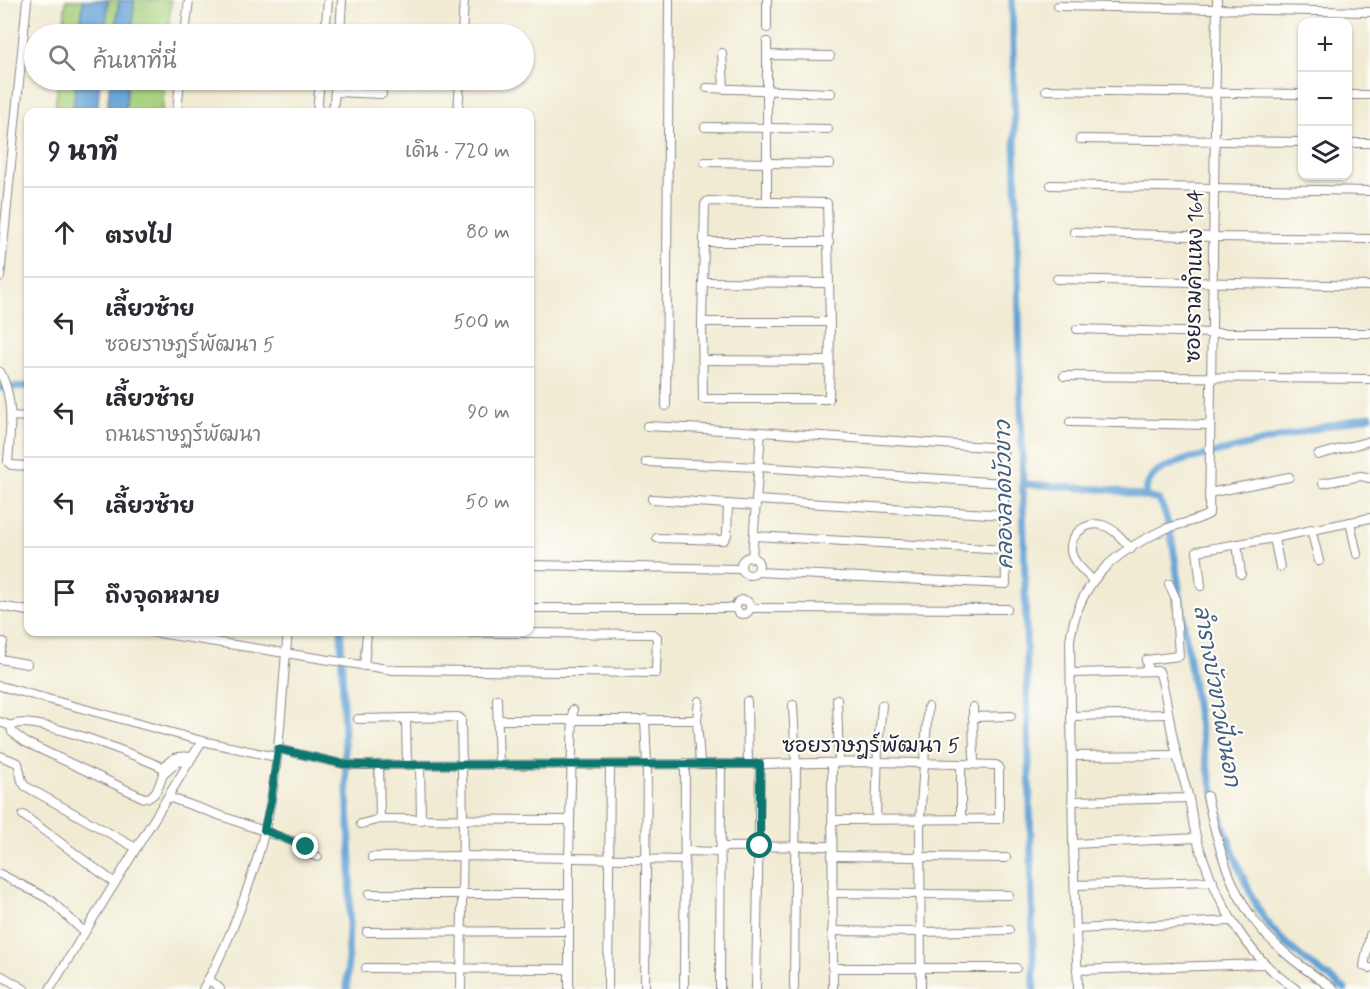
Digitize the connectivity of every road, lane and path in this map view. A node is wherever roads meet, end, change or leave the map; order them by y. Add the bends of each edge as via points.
1 (27, 0) edge
2 (189, 0) edge
3 (328, 0) edge
4 (342, 0) edge
5 (464, 0) edge
6 (669, 0) edge
7 (767, 0) edge
8 (1217, 0) edge
9 (1058, 6) dead end
10 (1217, 9) junction
11 (1370, 12) edge
12 (25, 24) edge
13 (186, 24) edge
14 (326, 24) edge
15 (341, 24) edge
16 (463, 24) edge
17 (767, 28) dead end
18 (24, 29) edge
19 (767, 42) dead end
20 (722, 52) dead end
21 (767, 55) junction
22 (830, 56) dead end
23 (707, 88) dead end
24 (724, 89) junction
25 (179, 90) edge
26 (319, 90) edge
27 (459, 90) edge
28 (1046, 90) dead end
29 (767, 91) junction
30 (335, 92) joint
31 (1216, 92) junction
32 (831, 93) dead end
33 (382, 94) dead end
34 (1298, 94) edge
35 (1352, 95) edge
36 (1370, 95) edge
37 (177, 108) edge
38 (317, 108) edge
39 (333, 108) edge
40 (458, 108) edge
41 (705, 127) dead end
42 (766, 128) junction
43 (828, 129) dead end
44 (1080, 139) dead end
45 (1215, 141) junction
46 (1298, 142) edge
47 (1352, 143) edge
48 (1370, 143) edge
49 (705, 162) dead end
50 (767, 163) junction
51 (830, 164) dead end
52 (1051, 185) dead end
53 (1214, 188) junction
54 (1370, 190) edge
55 (767, 202) junction
56 (1074, 232) dead end
57 (1213, 237) junction
58 (1370, 239) edge
59 (704, 242) junction
60 (829, 242) junction
61 (1, 251) edge
62 (0, 277) edge
63 (1057, 279) dead end
64 (703, 282) junction
65 (829, 283) junction
66 (1213, 283) junction
67 (1370, 286) edge
68 (702, 322) junction
69 (830, 322) junction
70 (1077, 329) dead end
71 (1212, 333) junction
72 (1370, 333) edge
73 (703, 360) junction
74 (829, 362) junction
75 (0, 372) edge
76 (1064, 376) dead end
77 (1211, 378) junction
78 (1370, 379) edge
79 (666, 406) dead end
80 (11, 416) junction
81 (24, 417) edge
82 (1070, 422) dead end
83 (1210, 425) junction
84 (647, 426) dead end
85 (761, 432) junction
86 (1370, 441) edge
87 (1318, 455) dead end
88 (646, 462) dead end
89 (24, 466) edge
90 (758, 466) junction
91 (1289, 477) dead end
92 (1370, 478) edge
93 (1005, 483) junction
94 (1323, 483) dead end
95 (1209, 493) junction
96 (652, 499) dead end
97 (756, 503) junction
98 (728, 504) junction
99 (1005, 515) junction
100 (1370, 518) edge
101 (1350, 522) junction
102 (1311, 529) junction
103 (754, 536) junction
104 (657, 537) dead end
105 (1274, 538) junction
106 (1237, 544) junction
107 (1131, 549) junction
108 (1006, 550) junction
109 (1357, 554) dead end
110 (752, 558) junction
111 (1318, 561) dead end
112 (534, 565) edge
113 (1280, 567) dead end
114 (741, 569) junction
115 (757, 572) junction
116 (1241, 574) dead end
117 (1092, 580) junction
118 (1169, 584) dead end
119 (1202, 586) dead end
120 (0, 606) edge
121 (534, 608) edge
122 (1006, 609) dead end
123 (24, 610) edge
124 (534, 633) edge
125 (179, 636) edge
126 (288, 636) edge
127 (367, 636) edge
128 (3, 642) dead end
129 (286, 652) junction
130 (0, 657) edge
131 (27, 664) dead end
132 (364, 666) junction
133 (1148, 671) junction
134 (1072, 674) junction
135 (0, 686) edge
136 (497, 699) dead end
137 (837, 699) dead end
138 (699, 701) dead end
139 (747, 701) dead end
140 (793, 705) dead end
141 (882, 705) dead end
142 (928, 707) dead end
143 (973, 707) dead end
144 (573, 710) dead end
145 (1168, 714) junction
146 (1011, 716) dead end
147 (1072, 716) junction
148 (973, 717) junction
149 (405, 718) junction
150 (358, 719) dead end
151 (573, 719) junction
152 (645, 719) junction
153 (498, 720) junction
154 (697, 720) junction
155 (0, 722) edge
156 (11, 726) junction
157 (202, 741) junction
158 (277, 753) junction
159 (1176, 755) junction
160 (0, 756) edge
161 (1072, 756) junction
162 (190, 760) junction
163 (878, 762) junction
164 (685, 763) junction
165 (835, 763) junction
166 (923, 763) junction
167 (573, 764) junction
168 (647, 764) junction
169 (700, 764) junction
170 (721, 764) junction
171 (748, 764) junction
172 (760, 764) junction
173 (796, 764) junction
174 (379, 765) junction
175 (407, 765) junction
176 (420, 765) junction
177 (499, 765) junction
178 (609, 765) junction
179 (961, 765) junction
180 (974, 765) junction
181 (462, 766) junction
182 (165, 771) junction
183 (168, 796) junction
184 (1206, 796) dead end
185 (1189, 798) junction
186 (1073, 801) junction
187 (23, 814) dead end
188 (380, 819) junction
189 (876, 819) junction
190 (961, 819) junction
191 (421, 820) junction
192 (463, 820) junction
193 (570, 820) junction
194 (833, 820) junction
195 (920, 820) junction
196 (361, 824) dead end
197 (264, 830) junction
198 (1197, 838) junction
199 (1072, 844) junction
200 (760, 846) junction
201 (795, 846) junction
202 (832, 846) junction
203 (136, 848) junction
204 (721, 849) junction
205 (463, 856) junction
206 (685, 856) junction
207 (832, 856) junction
208 (921, 856) junction
209 (318, 857) dead end
210 (372, 857) dead end
211 (569, 858) junction
212 (1006, 858) dead end
213 (609, 859) junction
214 (646, 859) junction
215 (0, 874) edge
216 (1213, 881) junction
217 (115, 882) junction
218 (1075, 885) junction
219 (832, 893) junction
220 (369, 894) dead end
221 (462, 894) junction
222 (569, 894) junction
223 (920, 895) junction
224 (1010, 895) dead end
225 (1230, 921) junction
226 (1077, 929) junction
227 (461, 930) junction
228 (1009, 930) dead end
229 (569, 931) junction
230 (832, 931) junction
231 (84, 932) junction
232 (367, 932) dead end
233 (921, 932) junction
234 (1370, 935) edge
235 (1264, 964) junction
236 (366, 968) dead end
237 (461, 968) junction
238 (832, 968) junction
239 (921, 968) junction
240 (1016, 968) dead end
241 (1370, 968) edge
242 (569, 969) junction
243 (1077, 969) junction
244 (0, 975) edge
245 (209, 979) junction
246 (794, 988) edge
247 (24, 989) edge
248 (50, 989) edge
249 (203, 989) edge
250 (220, 989) edge
251 (461, 989) edge
252 (569, 989) edge
253 (608, 989) edge
254 (645, 989) edge
255 (684, 989) edge
256 (720, 989) edge
257 (756, 989) edge
258 (833, 989) edge
259 (921, 989) edge
260 (1078, 989) edge
261 (1296, 989) edge
262 (1334, 989) edge

1 - 12 street
2 - 13 street
3 - 14 street
4 - 15 street
5 - 16 street
6 - 79 street
7 - 17 street
8 - 10 street, ซอยรามคำแหง 164
9 - 10 street
10 - 11 street
10 - 31 street, ซอยรามคำแหง 164
18 - 61 street
19 - 21 street
20 - 24 street
21 - 22 street
21 - 29 street
23 - 24 street
24 - 29 street
25 - 37 street
26 - 38 street
27 - 40 street
28 - 31 street
29 - 32 street
29 - 42 street
30 - 33 street
30 - 39 street
31 - 34 street
31 - 45 street, ซอยรามคำแหง 164
35 - 36 street
41 - 42 street
42 - 43 street
42 - 50 street
44 - 45 street
45 - 46 street
45 - 53 street, ซอยรามคำแหง 164
47 - 48 street
49 - 50 street
50 - 51 street
50 - 55 street
52 - 53 street
53 - 54 street
53 - 57 street, ซอยรามคำแหง 164
55 - 59 street via 708,201
55 - 60 street via 827,203
56 - 57 street
57 - 58 street
57 - 66 street, ซอยรามคำแหง 164
59 - 60 street
59 - 64 street
60 - 65 street
61 - 62 street
63 - 66 street
64 - 65 street
64 - 68 street
65 - 69 street
66 - 67 street
66 - 71 street, ซอยรามคำแหง 164
68 - 69 street
68 - 73 street
69 - 74 street
70 - 71 street
71 - 72 street
71 - 77 street, ซอยรามคำแหง 164
73 - 74 street
73 - 74 street via 703,399 829,399
75 - 80 street
76 - 77 street
77 - 78 street
77 - 83 street, ซอยรามคำแหง 164
80 - 81 street
80 - 89 street via 9,464
82 - 83 street
83 - 95 street, ซอยรามคำแหง 164
84 - 85 street
85 - 90 street
85 - 93 street via 1002,448
86 - 87 street
88 - 90 street
90 - 93 street
90 - 97 street
91 - 95 street
92 - 94 street
93 - 99 street
95 - 107 street, ซอยรามคำแหง 164 via 1209,514 1169,528
96 - 98 street
97 - 98 street
97 - 99 street
97 - 103 street
98 - 104 street via 724,540
99 - 108 street
100 - 101 street
101 - 102 street
101 - 109 street
102 - 105 street
102 - 111 street
103 - 108 street
103 - 110 street
105 - 106 street
105 - 113 street
106 - 116 street
106 - 119 street via 1196,551
107 - 117 street
107 - 117 street via 1115,531 1102,525 1088,525 1077,532 1071,552
108 - 115 street via 1006,584
110 - 114 street via 743,560
110 - 115 street via 757,561
112 - 114 street
114 - 115 street via 748,575
117 - 134 street via 1074,618 1070,640
118 - 133 street via 1175,597 1179,656 1146,660
120 - 123 street
121 - 122 street via 736,608 740,600 745,600 750,608
124 - 132 street via 653,634 657,637 656,673 393,670
125 - 129 street
126 - 129 street
127 - 132 street
128 - 130 street
129 - 132 street
129 - 158 street
130 - 131 street
133 - 134 street
133 - 145 street via 1159,671
134 - 147 street
135 - 157 street, ซอยราษฎร์พัฒนา 5
136 - 153 street
137 - 165 street
138 - 154 street
139 - 171 street
140 - 173 street
141 - 163 street
142 - 166 street
143 - 148 street
144 - 151 street
145 - 147 street
145 - 159 street
146 - 148 street
147 - 161 street
148 - 180 street
149 - 150 street
149 - 175 street
149 - 181 street via 460,718
151 - 152 street
151 - 153 street
151 - 167 street
152 - 154 street
152 - 168 street
153 - 177 street
154 - 169 street
155 - 156 street
156 - 182 street via 22,721 101,742
156 - 182 street via 12,732 25,742 144,798 153,795
157 - 158 street, ซอยราษฎร์พัฒนา 5
157 - 162 street
158 - 174 street, ซอยราษฎร์พัฒนา 5 via 343,764
158 - 197 street
159 - 161 street
159 - 185 street
160 - 203 street via 18,763 25,786
161 - 186 street
162 - 182 street via 171,758
162 - 183 street
163 - 165 street, ซอยราษฎร์พัฒนา 5
163 - 166 street, ซอยราษฎร์พัฒนา 5
163 - 189 street
164 - 168 street, ซอยราษฎร์พัฒนา 5
164 - 169 street, ซอยราษฎร์พัฒนา 5
164 - 206 street
165 - 173 street, ซอยราษฎร์พัฒนา 5
165 - 194 street
166 - 179 street, ซอยราษฎร์พัฒนา 5
166 - 195 street
167 - 177 street, ซอยราษฎร์พัฒนา 5
167 - 178 street, ซอยราษฎร์พัฒนา 5
167 - 193 street
168 - 178 street, ซอยราษฎร์พัฒนา 5
168 - 214 street
169 - 170 street, ซอยราษฎร์พัฒนา 5
170 - 171 street, ซอยราษฎร์พัฒนา 5
170 - 204 street
171 - 172 street, ซอยราษฎร์พัฒนา 5
172 - 173 street, ซอยราษฎร์พัฒนา 5
172 - 200 street
173 - 201 street
174 - 175 street, ซอยราษฎร์พัฒนา 5
174 - 188 street
175 - 176 street, ซอยราษฎร์พัฒนา 5
176 - 181 street, ซอยราษฎร์พัฒนา 5
176 - 191 street
177 - 181 street, ซอยราษฎร์พัฒนา 5
178 - 213 street
179 - 180 street, ซอยราษฎร์พัฒนา 5
179 - 190 street
180 - 190 street, ซอยราษฎร์พัฒนา 5 via 998,765 1000,819
181 - 192 street
183 - 197 street
183 - 203 street
184 - 262 street via 1232,878 1251,916 1280,948
185 - 186 street
185 - 198 street
186 - 199 street
187 - 217 street
188 - 191 street
188 - 196 street
189 - 194 street
189 - 195 street
190 - 195 street
191 - 192 street
192 - 193 street
192 - 205 street
193 - 211 street
194 - 202 street
195 - 208 street
197 - 209 street via 308,847 309,854
197 - 245 street via 230,932
198 - 199 street
198 - 216 street
199 - 218 street
200 - 201 street
200 - 204 street
200 - 257 street
201 - 202 street
201 - 246 street
202 - 207 street
203 - 217 street
204 - 206 street
204 - 256 street
205 - 210 street
205 - 211 street
205 - 221 street
206 - 214 street
206 - 255 street
207 - 208 street
207 - 219 street
208 - 212 street
208 - 223 street
211 - 213 street
211 - 222 street
213 - 214 street
213 - 253 street
214 - 254 street
215 - 231 street via 49,899
216 - 218 street
216 - 225 street
217 - 231 street
218 - 226 street
219 - 223 street
219 - 230 street
220 - 221 street
221 - 222 street
221 - 227 street
222 - 229 street
223 - 224 street
223 - 233 street
225 - 226 street
225 - 235 street
226 - 243 street
227 - 229 street
227 - 232 street
227 - 237 street
228 - 233 street
229 - 242 street
230 - 233 street
230 - 238 street
231 - 248 street
233 - 239 street
234 - 241 street via 1364,966
235 - 243 street
235 - 261 street
236 - 237 street
237 - 242 street
237 - 251 street
238 - 239 street
238 - 258 street
239 - 240 street
239 - 259 street
242 - 252 street
243 - 260 street
244 - 247 street
245 - 249 street
245 - 250 street

